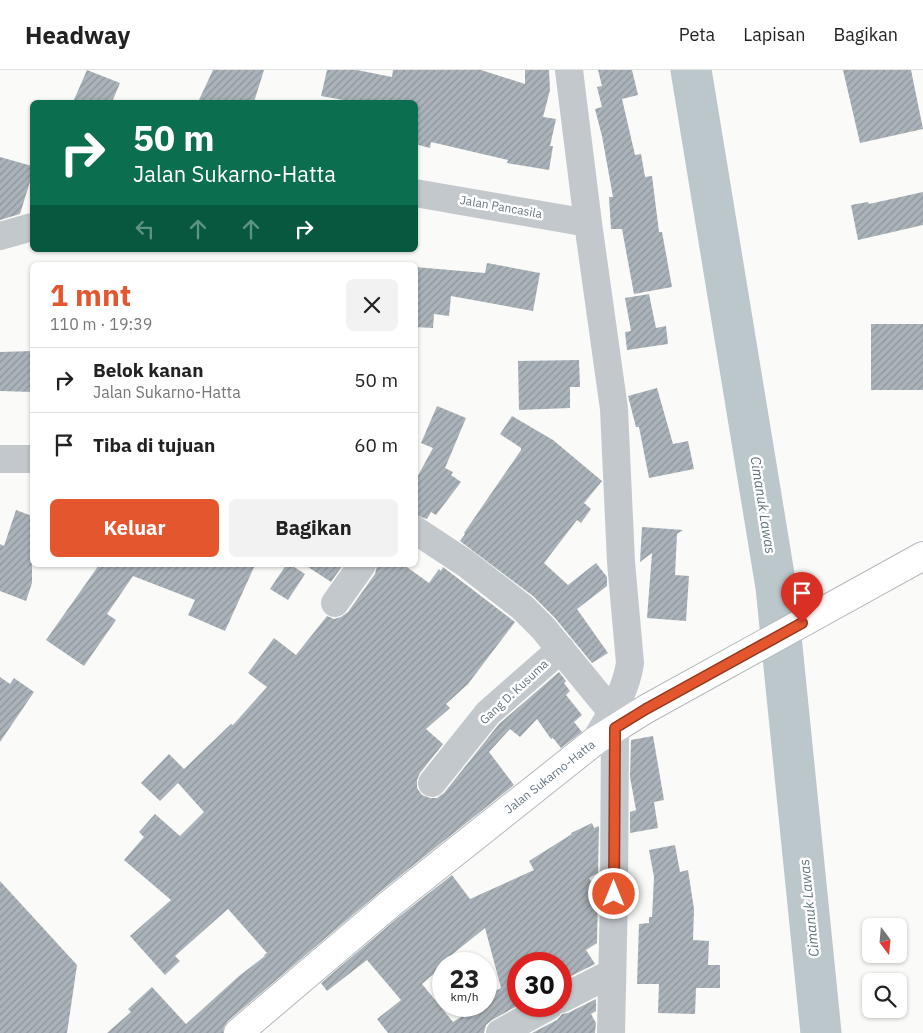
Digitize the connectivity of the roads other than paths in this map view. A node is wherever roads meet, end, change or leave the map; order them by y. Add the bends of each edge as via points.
1 (569, 70) edge
2 (418, 194) edge
3 (588, 223) junction
4 (30, 228) edge
5 (0, 236) edge
6 (30, 458) edge
7 (0, 460) edge
8 (418, 532) edge
9 (923, 556) edge
10 (361, 567) edge
11 (335, 603) dead end
12 (561, 650) junction
13 (607, 727) junction
14 (432, 783) dead end
15 (612, 972) junction
16 (572, 993) edge
17 (529, 1017) edge
18 (238, 1033) edge
19 (500, 1033) edge
20 (611, 1033) edge

1 - 3 street
2 - 3 street, Jalan Pancasila
3 - 13 street via 614,409 621,562 630,663 628,679
4 - 5 street
6 - 7 street
8 - 12 street via 522,608
9 - 13 highway, Jalan Sukarno-Hatta via 646,709
10 - 11 street
12 - 13 street
12 - 14 street, Gang D. Kusuma via 488,713
13 - 15 street via 614,894
13 - 18 highway, Jalan Sukarno-Hatta
15 - 16 street
15 - 20 street
17 - 19 street

